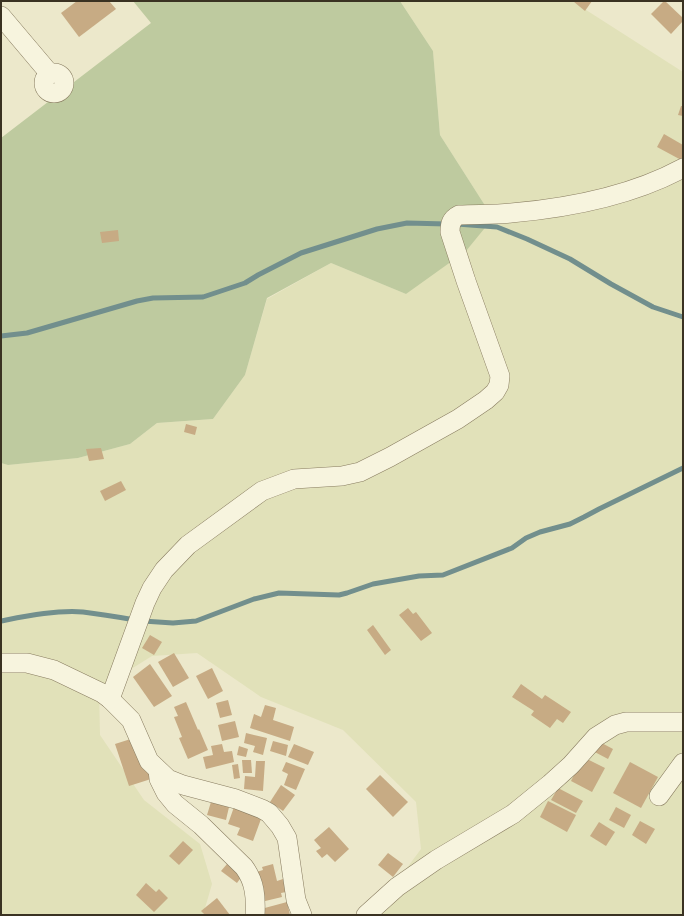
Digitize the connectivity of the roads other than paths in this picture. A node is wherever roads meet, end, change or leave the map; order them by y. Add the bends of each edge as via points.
1 (1, 16) edge
2 (50, 74) dead end
3 (683, 168) edge
4 (1, 662) edge
5 (110, 699) junction
6 (683, 722) edge
7 (683, 763) edge
8 (158, 770) junction
9 (659, 796) dead end
10 (255, 915) edge
11 (302, 915) edge
12 (366, 915) edge

1 - 2 street
3 - 5 street via 642,187 556,208 455,217 450,225 450,232 500,376 495,392 458,419 360,472 342,476 294,479 262,490 188,545 164,570 152,588
4 - 5 street via 27,663 54,670
5 - 8 street via 131,720 149,761
6 - 12 street via 626,722 615,725 596,737 571,765 514,814 436,860 397,887
7 - 9 street
8 - 10 street via 159,779 166,793 175,804 201,825 249,874 254,886
8 - 11 street via 168,779 236,799 262,809 273,818 289,844 296,900

